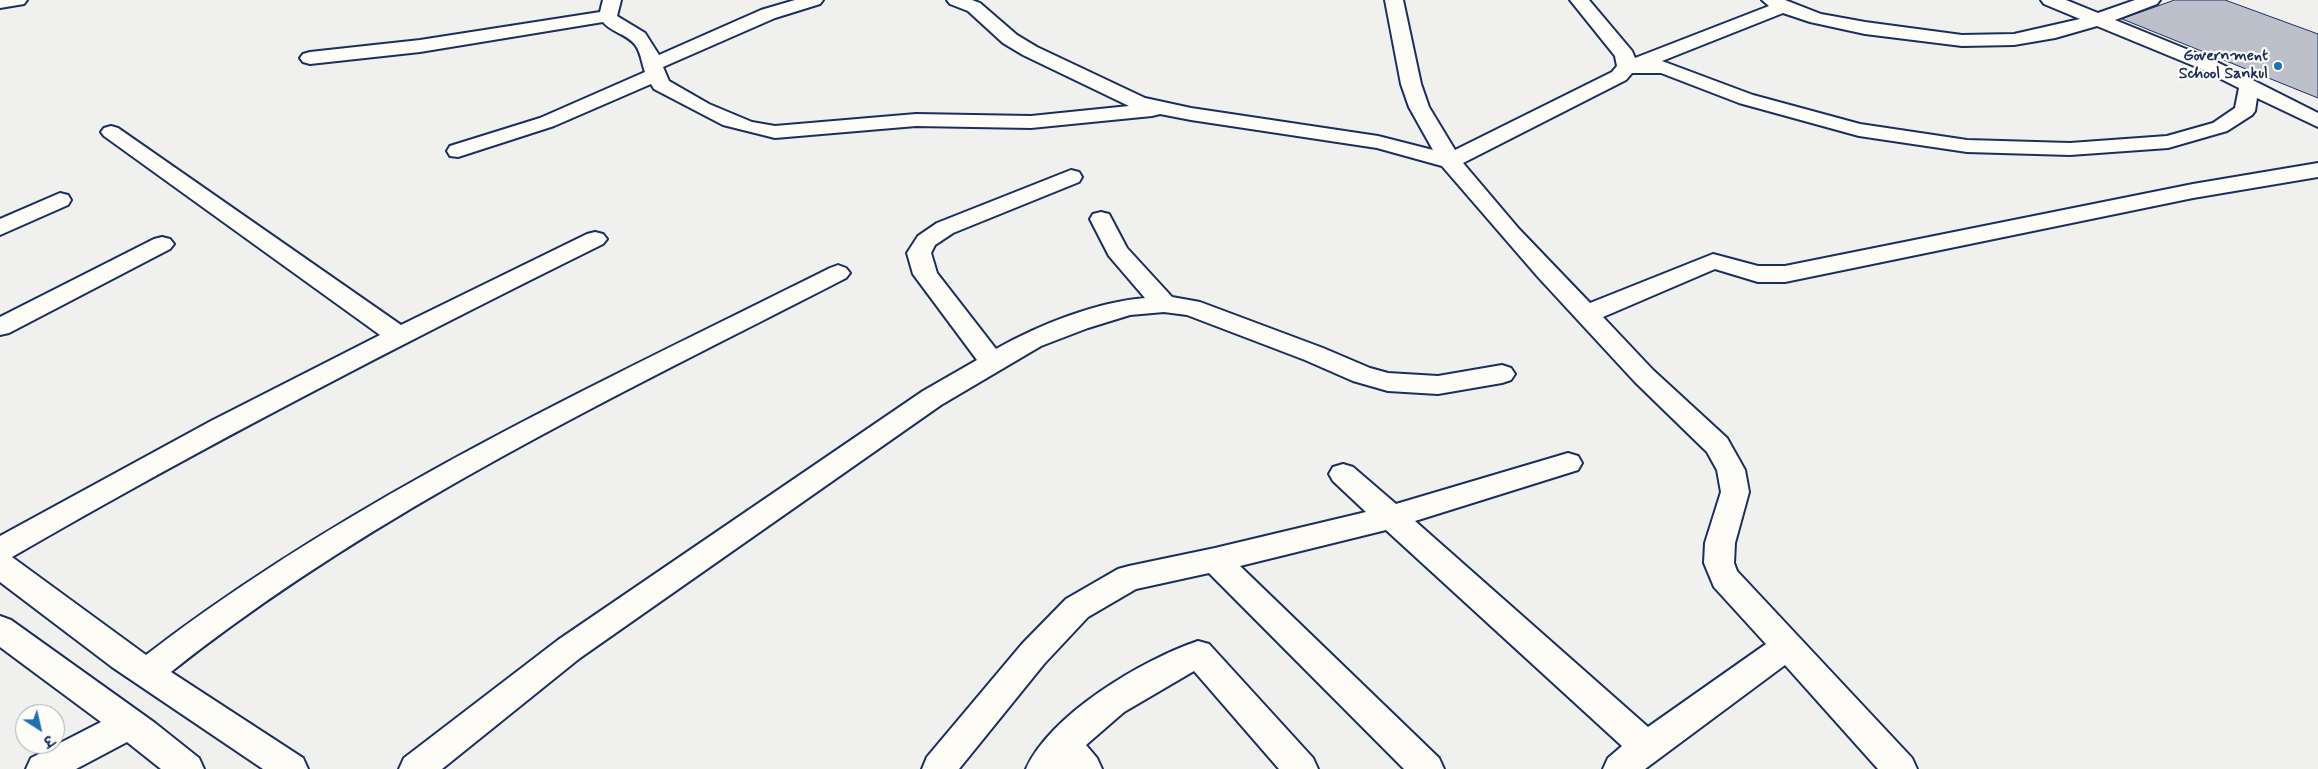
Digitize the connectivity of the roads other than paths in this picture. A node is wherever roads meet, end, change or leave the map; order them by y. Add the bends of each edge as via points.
1 (18, 0) edge
2 (814, 0) edge
3 (956, 0) edge
4 (1394, 0) edge
5 (1579, 0) edge
6 (2151, 0) edge
7 (2057, 1) edge
8 (0, 4) edge
9 (1777, 4) edge
10 (610, 8) edge
11 (2099, 20) junction
12 (310, 58) dead end
13 (1627, 67) junction
14 (653, 70) junction
15 (2249, 86) junction
16 (1162, 109) junction
17 (2318, 121) edge
18 (111, 132) dead end
19 (458, 151) dead end
20 (1450, 161) junction
21 (2318, 170) edge
22 (1071, 177) dead end
23 (60, 200) dead end
24 (1101, 219) dead end
25 (0, 228) edge
26 (596, 239) dead end
27 (162, 244) dead end
28 (838, 274) dead end
29 (1164, 304) junction
30 (1587, 314) junction
31 (0, 327) edge
32 (400, 336) junction
33 (993, 363) junction
34 (1502, 374) dead end
35 (1568, 463) dead end
36 (1343, 474) dead end
37 (1391, 517) junction
38 (0, 550) edge
39 (1215, 560) junction
40 (0, 565) edge
41 (0, 629) edge
42 (1786, 647) junction
43 (146, 673) junction
44 (129, 724) junction
45 (1063, 743) junction
46 (1647, 747) junction
47 (938, 768) edge
48 (44, 769) edge
49 (187, 769) edge
50 (292, 769) edge
51 (416, 769) edge
52 (1043, 769) edge
53 (1085, 769) edge
54 (1301, 769) edge
55 (1427, 769) edge
56 (1620, 769) edge
57 (1900, 769) edge

1 - 8 street
2 - 14 street via 768,14
3 - 16 street via 974,8 1010,39 1044,58 1139,103
4 - 20 street via 1411,84 1419,107
5 - 13 street via 1624,56
6 - 11 street
7 - 11 street
9 - 11 street via 1858,27 1959,40 1994,41 2050,33
9 - 13 street
10 - 12 street via 429,45
10 - 14 street via 612,24 644,42
11 - 15 street via 2206,64
13 - 15 street via 1663,67 1746,99 1859,130 1967,146 2070,149 2168,142 2220,127 2245,111
13 - 20 street via 1619,76
14 - 16 street via 661,85 676,94 737,124 775,132 916,120 1031,122
14 - 19 street via 555,118
15 - 17 street
16 - 20 street via 1370,140
18 - 32 street
20 - 30 street via 1510,234
21 - 30 street via 2193,191 1781,274 1760,274 1713,261
22 - 33 street via 945,228 926,241 919,253 924,274
23 - 25 street
24 - 29 street via 1116,251
26 - 32 street
27 - 31 street
28 - 43 street via 525,432 402,500 235,606
29 - 33 street via 1128,307 1079,322 1032,340
29 - 34 street via 1191,308 1362,375 1388,382 1412,386 1438,385
30 - 42 street via 1722,454 1731,470 1735,492 1720,543 1719,564 1737,594
32 - 38 street via 94,495
33 - 51 street via 932,398 569,649
35 - 37 street
36 - 37 street
37 - 39 street
37 - 46 street
39 - 47 street via 1129,578 1077,608
39 - 55 street
40 - 43 street
41 - 44 street
42 - 46 street
42 - 57 street
43 - 50 street
44 - 48 street
44 - 49 street
45 - 52 street
45 - 53 street
45 - 54 street via 1107,704 1144,680 1198,654
46 - 56 street

